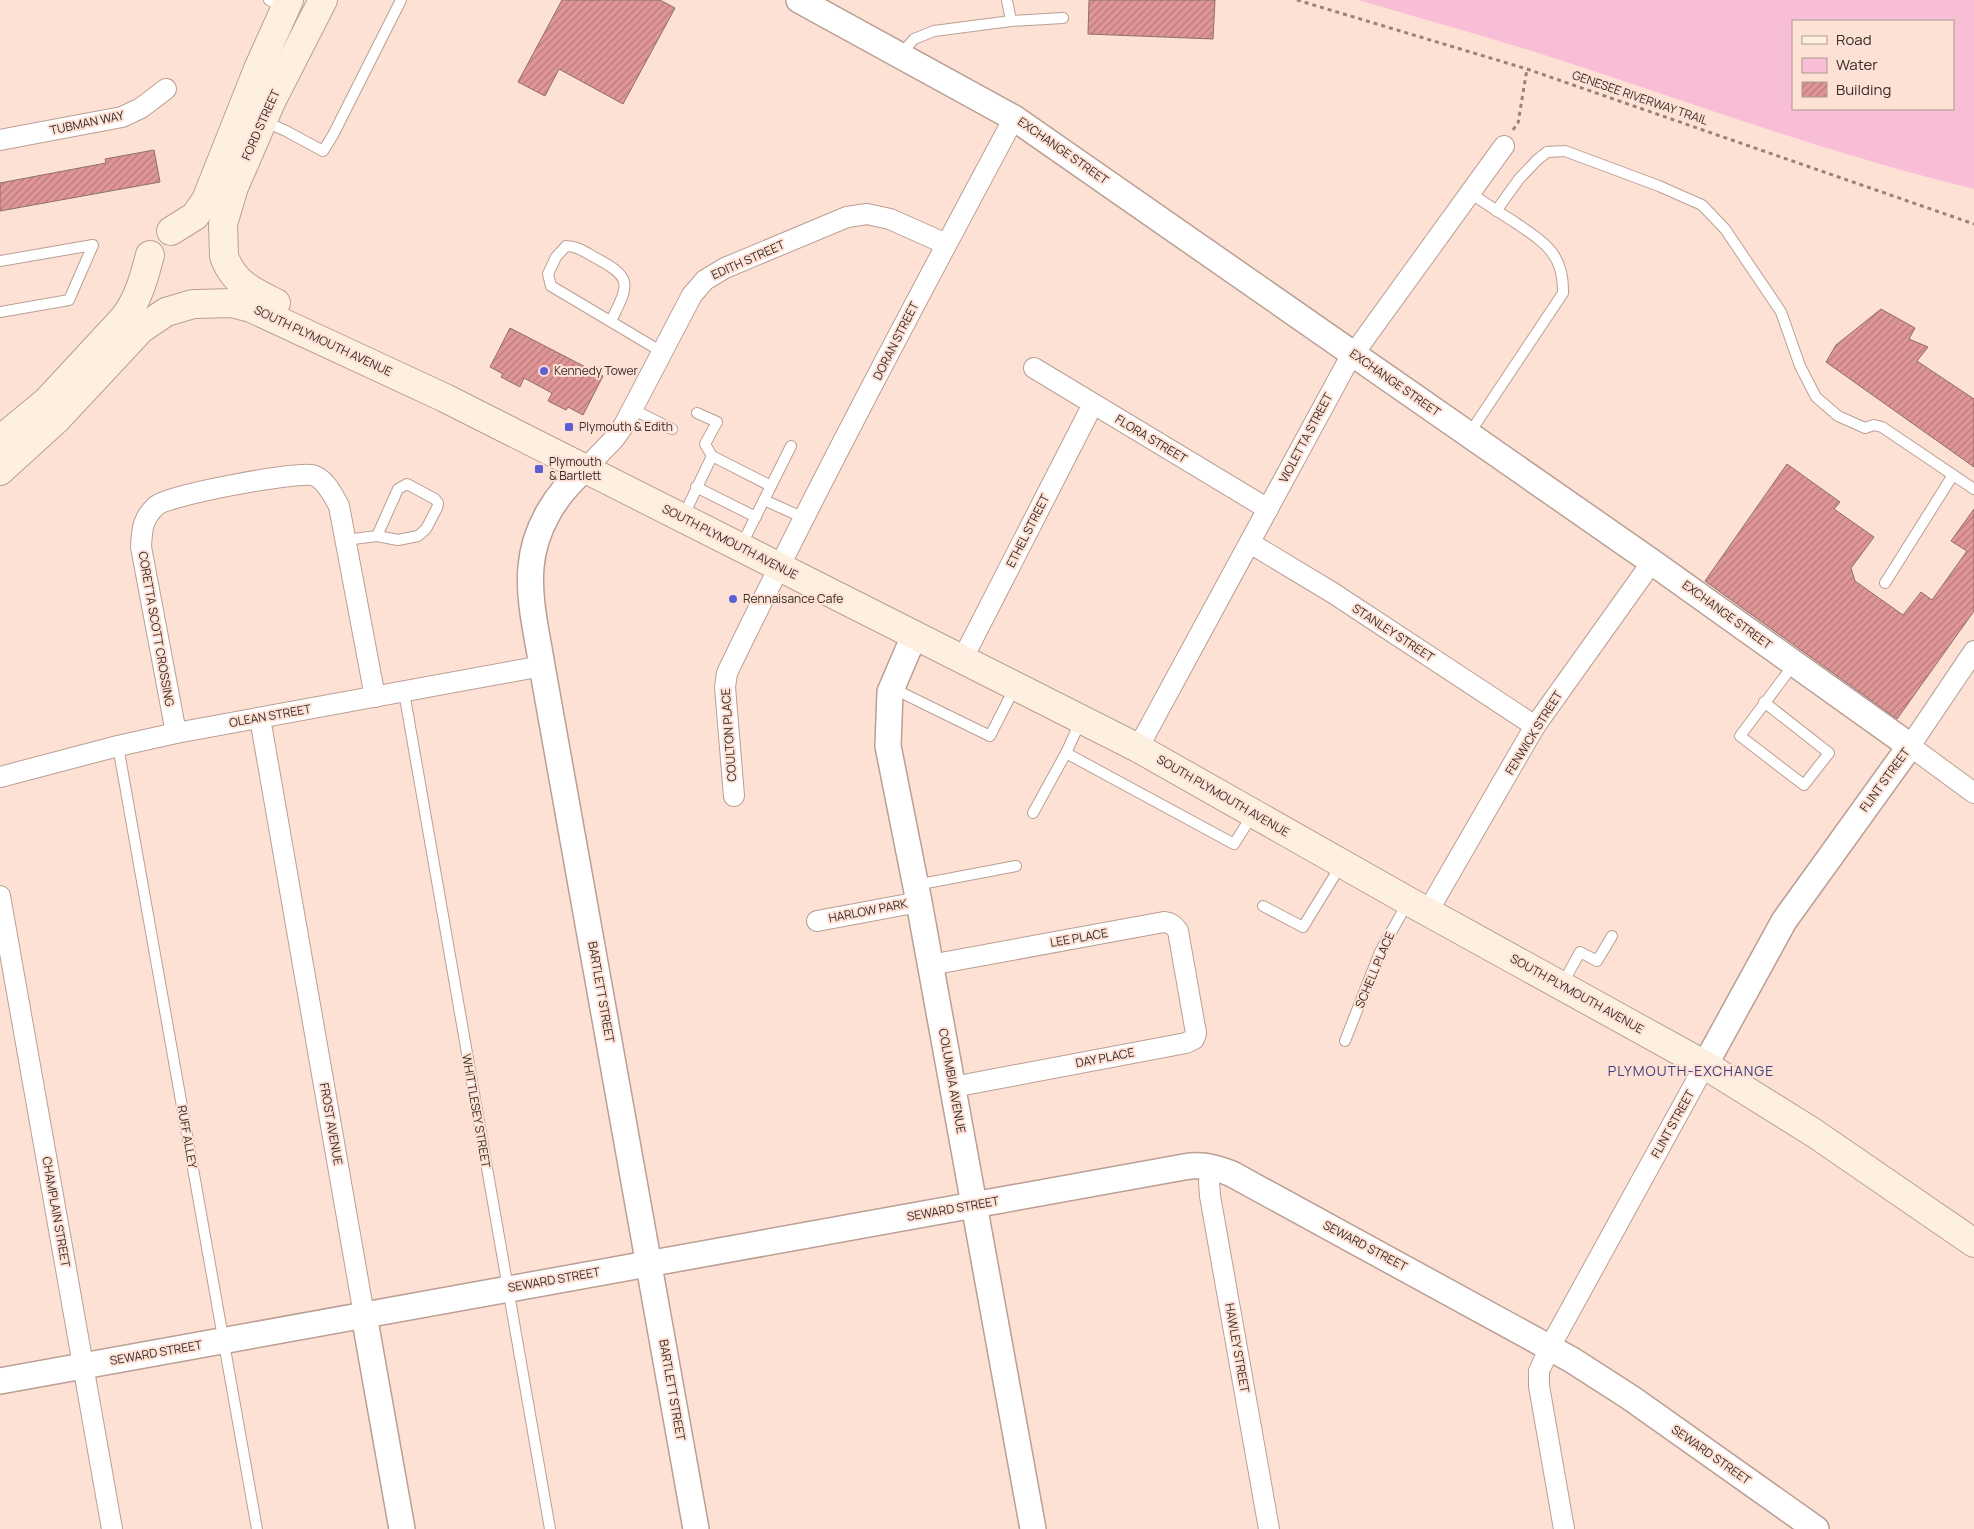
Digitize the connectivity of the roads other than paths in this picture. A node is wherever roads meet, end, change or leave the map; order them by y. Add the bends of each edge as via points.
1 (323, 0) edge
2 (401, 0) edge
3 (799, 0) edge
4 (1008, 0) edge
5 (281, 3) edge
6 (1064, 18) dead end
7 (1011, 21) junction
8 (900, 55) junction
9 (166, 89) dead end
10 (1014, 118) junction
11 (262, 121) junction
12 (0, 140) edge
13 (1504, 146) road end
14 (1470, 193) junction
15 (1496, 211) junction
16 (172, 231) junction
17 (946, 244) junction
18 (150, 255) junction
19 (225, 258) junction
20 (0, 261) edge
21 (195, 304) junction
22 (0, 312) edge
23 (611, 321) junction
24 (662, 352) junction
25 (1354, 354) junction
26 (1034, 368) dead end
27 (445, 398) junction
28 (1093, 404) junction
29 (632, 409) junction
30 (697, 413) dead end
31 (672, 429) dead end
32 (1469, 434) junction
33 (0, 440) edge
34 (791, 446) dead end
35 (712, 456) junction
36 (585, 469) junction
37 (0, 471) edge
38 (1953, 475) junction
39 (771, 486) junction
40 (696, 487) junction
41 (1974, 489) edge
42 (764, 500) junction
43 (1268, 509) junction
44 (756, 517) junction
45 (682, 518) junction
46 (804, 518) junction
47 (377, 536) junction
48 (346, 540) junction
49 (1250, 543) junction
50 (740, 547) junction
51 (1652, 562) junction
52 (779, 566) junction
53 (1885, 583) dead end
54 (914, 636) junction
55 (1974, 651) edge
56 (963, 658) junction
57 (1794, 664) junction
58 (542, 666) junction
59 (1016, 685) junction
60 (892, 688) junction
61 (404, 692) junction
62 (375, 697) junction
63 (1764, 702) junction
64 (260, 718) junction
65 (1082, 719) junction
66 (1535, 726) junction
67 (176, 733) junction
68 (118, 746) junction
69 (1910, 746) junction
70 (1138, 748) junction
71 (1066, 753) junction
72 (0, 777) edge
73 (1974, 793) edge
74 (734, 796) dead end
75 (1033, 813) dead end
76 (1254, 814) junction
77 (1342, 864) junction
78 (1016, 866) dead end
79 (918, 893) junction
80 (0, 896) edge
81 (1263, 906) dead end
82 (1418, 906) junction
83 (817, 921) dead end
84 (1612, 936) dead end
85 (930, 965) junction
86 (1186, 977) joint
87 (1562, 986) junction
88 (1345, 1041) dead end
89 (1705, 1065) junction
90 (953, 1087) junction
91 (1211, 1166) junction
92 (974, 1205) junction
93 (1974, 1243) edge
94 (649, 1263) junction
95 (507, 1289) junction
96 (364, 1315) junction
97 (223, 1341) junction
98 (1550, 1347) junction
99 (83, 1366) junction
100 (0, 1381) edge
101 (112, 1529) edge
102 (257, 1529) edge
103 (402, 1529) edge
104 (550, 1529) edge
105 (696, 1529) edge
106 (1033, 1529) edge
107 (1269, 1529) edge
108 (1564, 1529) edge
109 (1816, 1529) edge

1 - 11 main road, FORD STREET
2 - 11 lane via 322,151
3 - 8 street, EXCHANGE STREET
4 - 7 lane
5 - 16 main road, FORD STREET via 206,200 195,216
6 - 7 lane
7 - 8 lane via 927,33 914,39
8 - 10 street, EXCHANGE STREET
9 - 12 street, TUBMAN WAY via 141,108 122,117
10 - 17 street, DORAN STREET
10 - 25 street, EXCHANGE STREET
11 - 19 main road, FORD STREET via 226,209 222,232
13 - 14 street, VIOLETTA STREET
14 - 15 lane
14 - 25 street, VIOLETTA STREET
15 - 32 lane via 1543,241 1558,261 1564,278 1563,293
15 - 38 lane via 1536,160 1547,152 1566,151 1702,205 1725,229 1781,312 1800,366 1816,397 1838,416 1865,428 1882,427
16 - 18 main road via 159,240
16 - 19 main road via 186,228 204,232 219,244
17 - 24 street, EDITH STREET via 890,219 867,214 847,217 725,268 705,280 692,295
17 - 46 street, DORAN STREET
18 - 21 main road via 149,269 156,290 170,301
18 - 33 main road via 139,291 128,312 74,374
19 - 21 main road via 225,273 219,288 210,298
19 - 27 main road, SOUTH PLYMOUTH AVENUE via 233,276 248,289 350,342
20 - 22 lane via 92,245 69,300
21 - 27 main road, SOUTH PLYMOUTH AVENUE via 232,303 251,308
21 - 37 main road via 166,312 141,329 68,408
23 - 23 lane via 551,286 548,274 566,246 573,246 621,273 625,292
23 - 24 lane
24 - 29 street, EDITH STREET
25 - 32 street, EXCHANGE STREET
25 - 43 street, VIOLETTA STREET
26 - 28 street, FLORA STREET
27 - 36 main road, SOUTH PLYMOUTH AVENUE
28 - 43 street, FLORA STREET
28 - 56 street, ETHEL STREET
29 - 31 lane
29 - 36 street, EDITH STREET via 614,439
30 - 35 lane via 717,422 705,444
32 - 51 street, EXCHANGE STREET
34 - 39 lane
35 - 39 lane via 738,474
35 - 40 lane
36 - 45 main road, SOUTH PLYMOUTH AVENUE
36 - 58 street, BARTLETT STREET via 572,479 558,498 545,520 533,553 531,586
38 - 41 lane
38 - 53 lane
39 - 42 lane
40 - 44 lane via 726,498
40 - 45 lane
42 - 44 lane
42 - 46 lane
43 - 49 street, VIOLETTA STREET
44 - 50 lane
45 - 50 main road, SOUTH PLYMOUTH AVENUE
46 - 52 street, DORAN STREET
47 - 47 lane via 398,540 418,536 426,529 438,503 435,498 407,484 402,485
47 - 48 lane
48 - 62 street, CORETTA SCOTT CROSSING
48 - 67 street, CORETTA SCOTT CROSSING via 339,506 328,486 313,475 289,476 177,496 156,505 142,524 141,547
49 - 66 street, STANLEY STREET via 1333,593
49 - 70 street, VIOLETTA STREET
50 - 52 main road, SOUTH PLYMOUTH AVENUE
51 - 57 street, EXCHANGE STREET
51 - 66 street, FENWICK STREET
52 - 54 main road, SOUTH PLYMOUTH AVENUE
52 - 74 street, COULTON PLACE via 725,680
54 - 56 main road, SOUTH PLYMOUTH AVENUE
54 - 60 street, COLUMBIA AVENUE
55 - 69 street, FLINT STREET
56 - 59 main road, SOUTH PLYMOUTH AVENUE
57 - 63 lane
57 - 69 street, EXCHANGE STREET
58 - 61 street, OLEAN STREET
58 - 94 street, BARTLETT STREET
59 - 60 lane via 990,736
59 - 65 main road, SOUTH PLYMOUTH AVENUE
60 - 79 street, COLUMBIA AVENUE via 888,746
61 - 62 street, OLEAN STREET
61 - 95 lane, WHITTLESEY STREET
62 - 64 street, OLEAN STREET
63 - 63 lane via 1740,736 1804,785 1828,753
64 - 67 street, OLEAN STREET
64 - 96 street, FROST AVENUE
65 - 70 main road, SOUTH PLYMOUTH AVENUE
65 - 71 lane
66 - 82 street, FENWICK STREET
67 - 68 street, OLEAN STREET
68 - 72 street, OLEAN STREET
68 - 97 lane, RUFF ALLEY
69 - 73 street, EXCHANGE STREET
69 - 89 street, FLINT STREET via 1784,920
70 - 76 main road, SOUTH PLYMOUTH AVENUE
71 - 75 lane
71 - 76 lane via 1234,844
76 - 77 main road, SOUTH PLYMOUTH AVENUE
77 - 81 lane via 1303,927
77 - 82 main road, SOUTH PLYMOUTH AVENUE
78 - 79 lane
79 - 83 street, HARLOW PARK
79 - 85 street, COLUMBIA AVENUE
80 - 99 street, CHAMPLAIN STREET
82 - 87 main road, SOUTH PLYMOUTH AVENUE
82 - 88 lane, SCHELL PLACE via 1380,952
84 - 87 lane via 1597,961 1580,952
85 - 86 street, LEE PLACE via 1170,922 1178,931
85 - 90 street, COLUMBIA AVENUE
86 - 90 street, DAY PLACE via 1196,1033 1186,1043
87 - 89 main road, SOUTH PLYMOUTH AVENUE
89 - 93 main road, SOUTH PLYMOUTH AVENUE via 1814,1133
89 - 98 street, FLINT STREET
90 - 92 street, COLUMBIA AVENUE
91 - 92 street, SEWARD STREET via 1184,1167
91 - 98 street, SEWARD STREET via 1232,1174
91 - 107 street, HAWLEY STREET via 1210,1196
92 - 94 street, SEWARD STREET
92 - 106 street, COLUMBIA AVENUE
94 - 95 street, SEWARD STREET
94 - 105 street, BARTLETT STREET
95 - 96 street, SEWARD STREET
95 - 104 lane, WHITTLESEY STREET
96 - 97 street, SEWARD STREET
96 - 103 street, FROST AVENUE
97 - 99 street, SEWARD STREET
97 - 102 lane, RUFF ALLEY
98 - 108 street, FLINT STREET via 1539,1372 1539,1386
98 - 109 street, SEWARD STREET via 1631,1398
99 - 100 street, SEWARD STREET
99 - 101 street, CHAMPLAIN STREET

